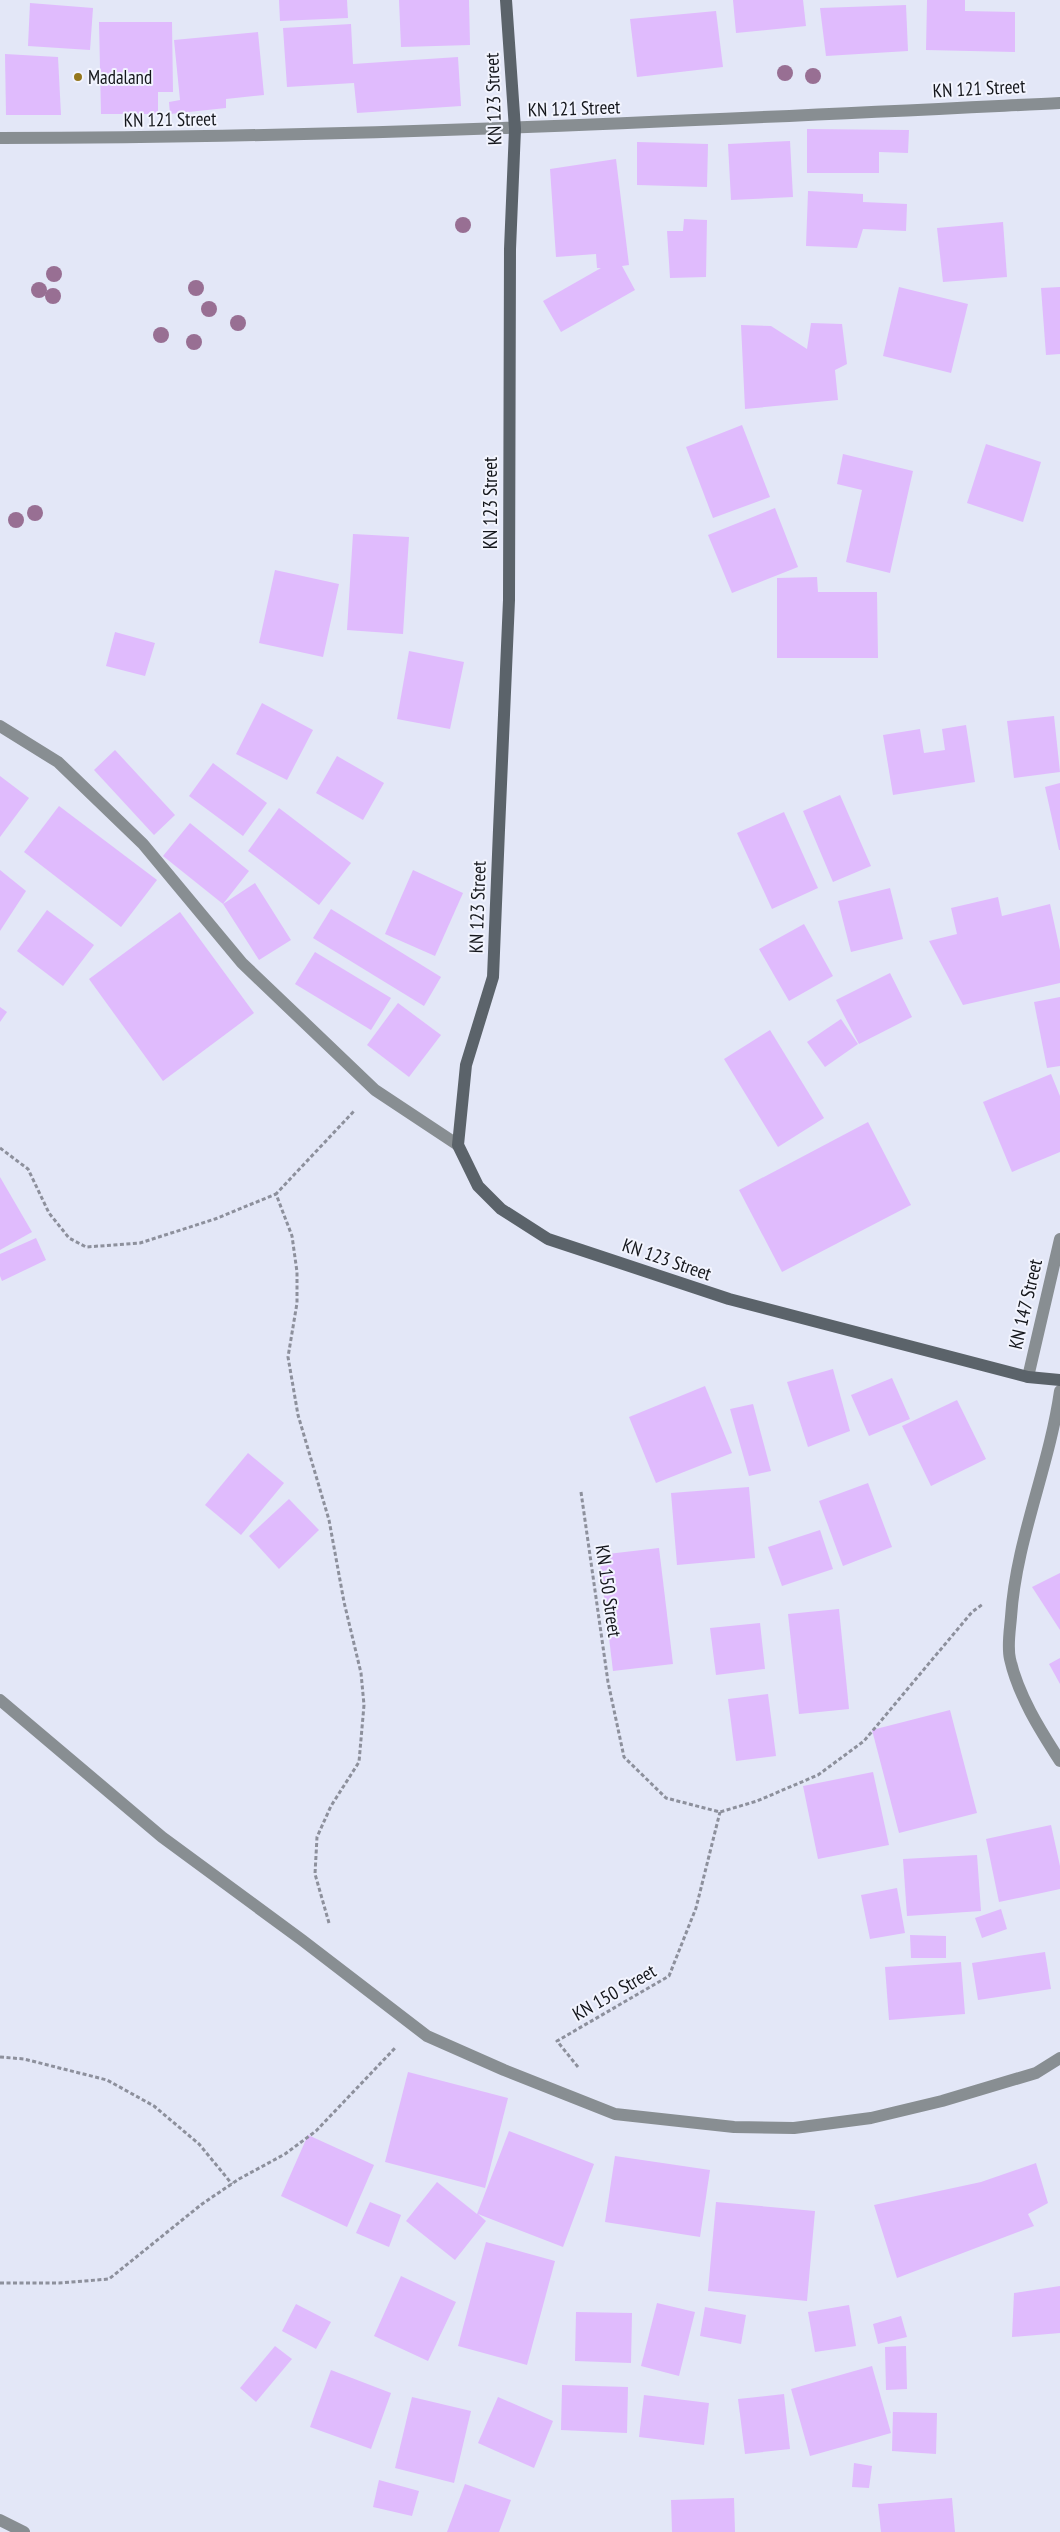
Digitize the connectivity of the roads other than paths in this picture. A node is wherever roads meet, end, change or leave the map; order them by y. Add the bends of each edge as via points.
1 (506, 0) edge
2 (1060, 103) edge
3 (515, 129) junction
4 (0, 138) edge
5 (0, 726) edge
6 (458, 1145) junction
7 (1060, 1239) edge
8 (1028, 1377) junction
9 (1060, 1380) edge
10 (1060, 1391) edge
11 (0, 1700) edge
12 (1060, 1761) edge
13 (1060, 2058) edge
14 (0, 2520) edge
15 (24, 2532) edge

1 - 3 main road, KN 123 Street
2 - 3 street, KN 121 Street
3 - 4 street, KN 121 Street via 180,138
3 - 6 main road, KN 123 Street via 510,249 509,600 493,977 466,1064
5 - 6 street via 58,762 143,844 242,963 375,1090
6 - 8 main road, KN 123 Street via 478,1186 501,1209 548,1238 729,1299
7 - 8 street, KN 147 Street
8 - 9 main road, KN 123 Street
10 - 12 street via 1054,1429 1013,1580 1009,1657 1018,1685
11 - 13 street via 162,1837 427,2036 615,2114 734,2127 794,2128 871,2118 942,2101 1036,2073
14 - 15 street

